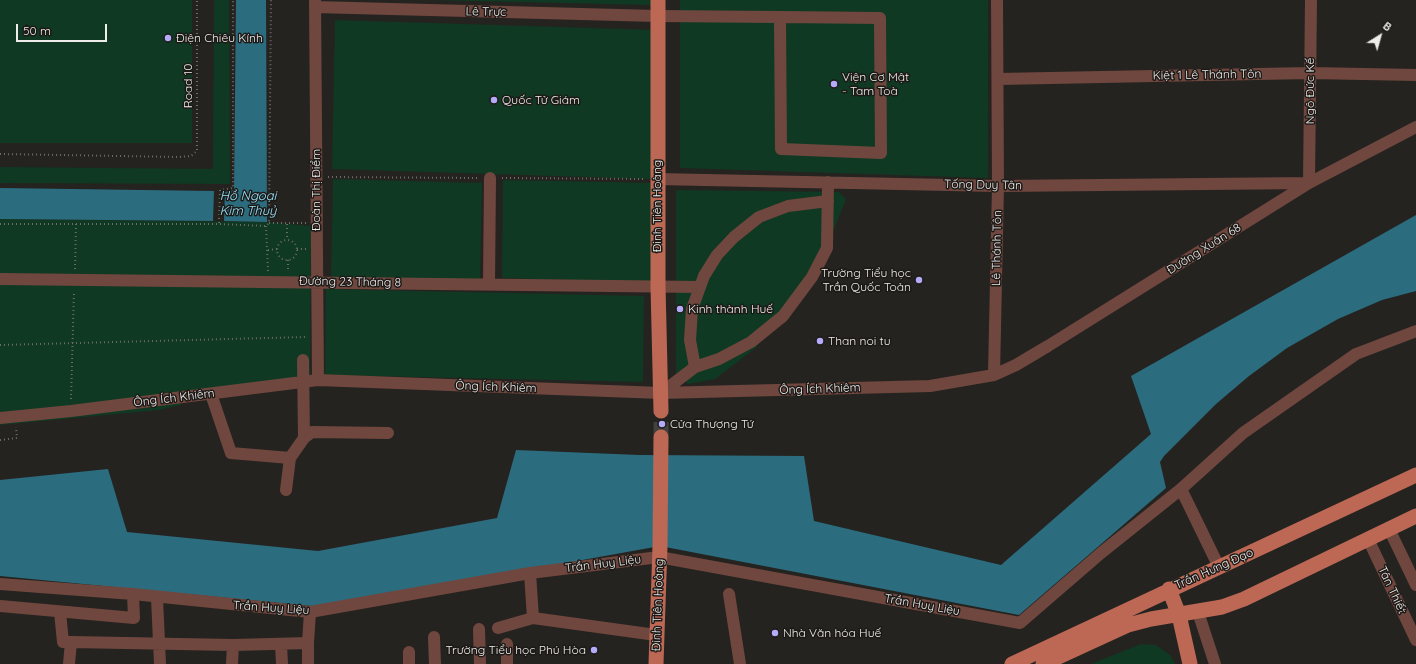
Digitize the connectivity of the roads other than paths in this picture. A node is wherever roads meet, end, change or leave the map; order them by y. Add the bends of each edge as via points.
1 (658, 0) edge
2 (997, 0) edge
3 (1311, 0) edge
4 (315, 4) edge
5 (657, 16) junction
6 (780, 17) junction
7 (1310, 73) junction
8 (1416, 75) edge
9 (998, 79) junction
10 (1416, 127) edge
11 (490, 178) dead end
12 (657, 179) junction
13 (828, 182) junction
14 (1309, 183) junction
15 (998, 186) junction
16 (828, 202) junction
17 (0, 279) edge
18 (317, 282) junction
19 (489, 284) junction
20 (658, 286) junction
21 (699, 287) junction
22 (1416, 331) edge
23 (303, 360) dead end
24 (695, 367) junction
25 (994, 376) junction
26 (318, 380) junction
27 (302, 383) junction
28 (661, 393) junction
29 (211, 394) junction
30 (661, 411) tunnel mouth
31 (0, 418) edge
32 (388, 433) dead end
33 (661, 437) tunnel mouth
34 (304, 438) junction
35 (290, 458) junction
36 (1416, 475) edge
37 (1181, 489) junction
38 (286, 490) dead end
39 (1416, 516) edge
40 (1389, 529) junction
41 (1368, 539) junction
42 (660, 552) junction
43 (1219, 567) junction
44 (530, 573) junction
45 (0, 584) edge
46 (1416, 585) edge
47 (1168, 589) junction
48 (133, 594) junction
49 (729, 594) dead end
50 (157, 598) junction
51 (0, 606) edge
52 (60, 612) junction
53 (310, 612) junction
54 (1198, 612) junction
55 (1179, 615) junction
56 (534, 618) junction
57 (498, 628) dead end
58 (479, 629) dead end
59 (656, 635) junction
60 (434, 637) dead end
61 (1416, 640) edge
62 (71, 642) junction
63 (308, 643) junction
64 (159, 644) junction
65 (281, 644) junction
66 (507, 644) dead end
67 (233, 645) junction
68 (69, 664) edge
69 (160, 664) edge
70 (232, 664) edge
71 (282, 664) edge
72 (308, 664) edge
73 (435, 664) edge
74 (480, 664) edge
75 (507, 664) edge
76 (656, 664) edge
77 (740, 664) edge
78 (1012, 664) edge
79 (1043, 664) edge
80 (1190, 664) edge
81 (1215, 664) edge

1 - 5 main road, Đinh Tiên Hoàng
2 - 9 street, Lê Thánh Tôn
3 - 7 street, Ngô Đức Kế
4 - 5 street, Lê Trực
4 - 18 street, Đoàn Thị Điểm
5 - 6 street, Lê Trực
5 - 12 main road, Đinh Tiên Hoàng
6 - 6 street, Lê Trực via 782,149 881,153 880,18
7 - 8 street, Kiệt 1 Lê Thánh Tôn
7 - 9 street, Kiệt 1 Lê Thánh Tôn
7 - 14 street, Ngô Đức Kế
9 - 15 street, Lê Thánh Tôn
10 - 14 street, Đường Xuân 68
11 - 19 street
12 - 13 street, Tống Duy Tân
12 - 20 main road, Đinh Tiên Hoàng
13 - 15 street, Tống Duy Tân
13 - 16 street
14 - 15 street, Tống Duy Tân
14 - 25 street, Đường Xuân 68 via 1048,346
15 - 25 street, Lê Thánh Tôn
16 - 21 street via 788,206 759,217 717,255
16 - 24 street via 827,248 812,277 783,316 752,342 720,360
17 - 18 street, Đường 23 Tháng 8
18 - 19 street, Đường 23 Tháng 8
18 - 26 street, Đoàn Thị Điểm
19 - 20 street, Đường 23 Tháng 8
20 - 21 street, Đường 23 Tháng 8
20 - 28 main road, Đinh Tiên Hoàng
21 - 24 street via 690,327
22 - 37 street via 1356,354 1243,433
23 - 27 street
24 - 28 street
25 - 28 street, Ông Ích Khiêm via 930,386
26 - 27 street, Ông Ích Khiêm
26 - 28 street, Ông Ích Khiêm
27 - 29 street, Ông Ích Khiêm
27 - 34 street
28 - 30 main road, Đinh Tiên Hoàng
29 - 31 street, Ông Ích Khiêm
29 - 35 street via 231,453
32 - 34 street via 312,432
33 - 42 main road, Đinh Tiên Hoàng
34 - 35 street
35 - 38 street
36 - 43 main road, Trần Hưng Đạo
37 - 42 street, Trần Huy Liệu via 1020,623
37 - 43 street
39 - 40 main road
40 - 41 main road
40 - 46 street
41 - 54 main road via 1244,600
41 - 61 street, Tân Thiết
42 - 44 street, Trần Huy Liệu
42 - 59 main road, Đinh Tiên Hoàng
43 - 47 main road, Trần Hưng Đạo
44 - 53 street, Trần Huy Liệu
44 - 56 street
45 - 48 street, Trần Huy Liệu
47 - 55 main road
47 - 78 main road, Trần Hưng Đạo
48 - 50 street, Trần Huy Liệu
48 - 52 street via 134,618
49 - 77 street
50 - 53 street, Trần Huy Liệu
50 - 64 street
51 - 52 street
52 - 62 street via 63,642
53 - 63 street
54 - 55 main road
54 - 81 street
55 - 79 main road via 1128,625
55 - 80 main road
56 - 57 street
56 - 59 street
58 - 74 street
59 - 76 main road, Đinh Tiên Hoàng
60 - 73 street
62 - 64 street
62 - 68 street
63 - 65 street
63 - 72 street
64 - 67 street
64 - 69 street
65 - 67 street
65 - 71 street
66 - 75 street
67 - 70 street

